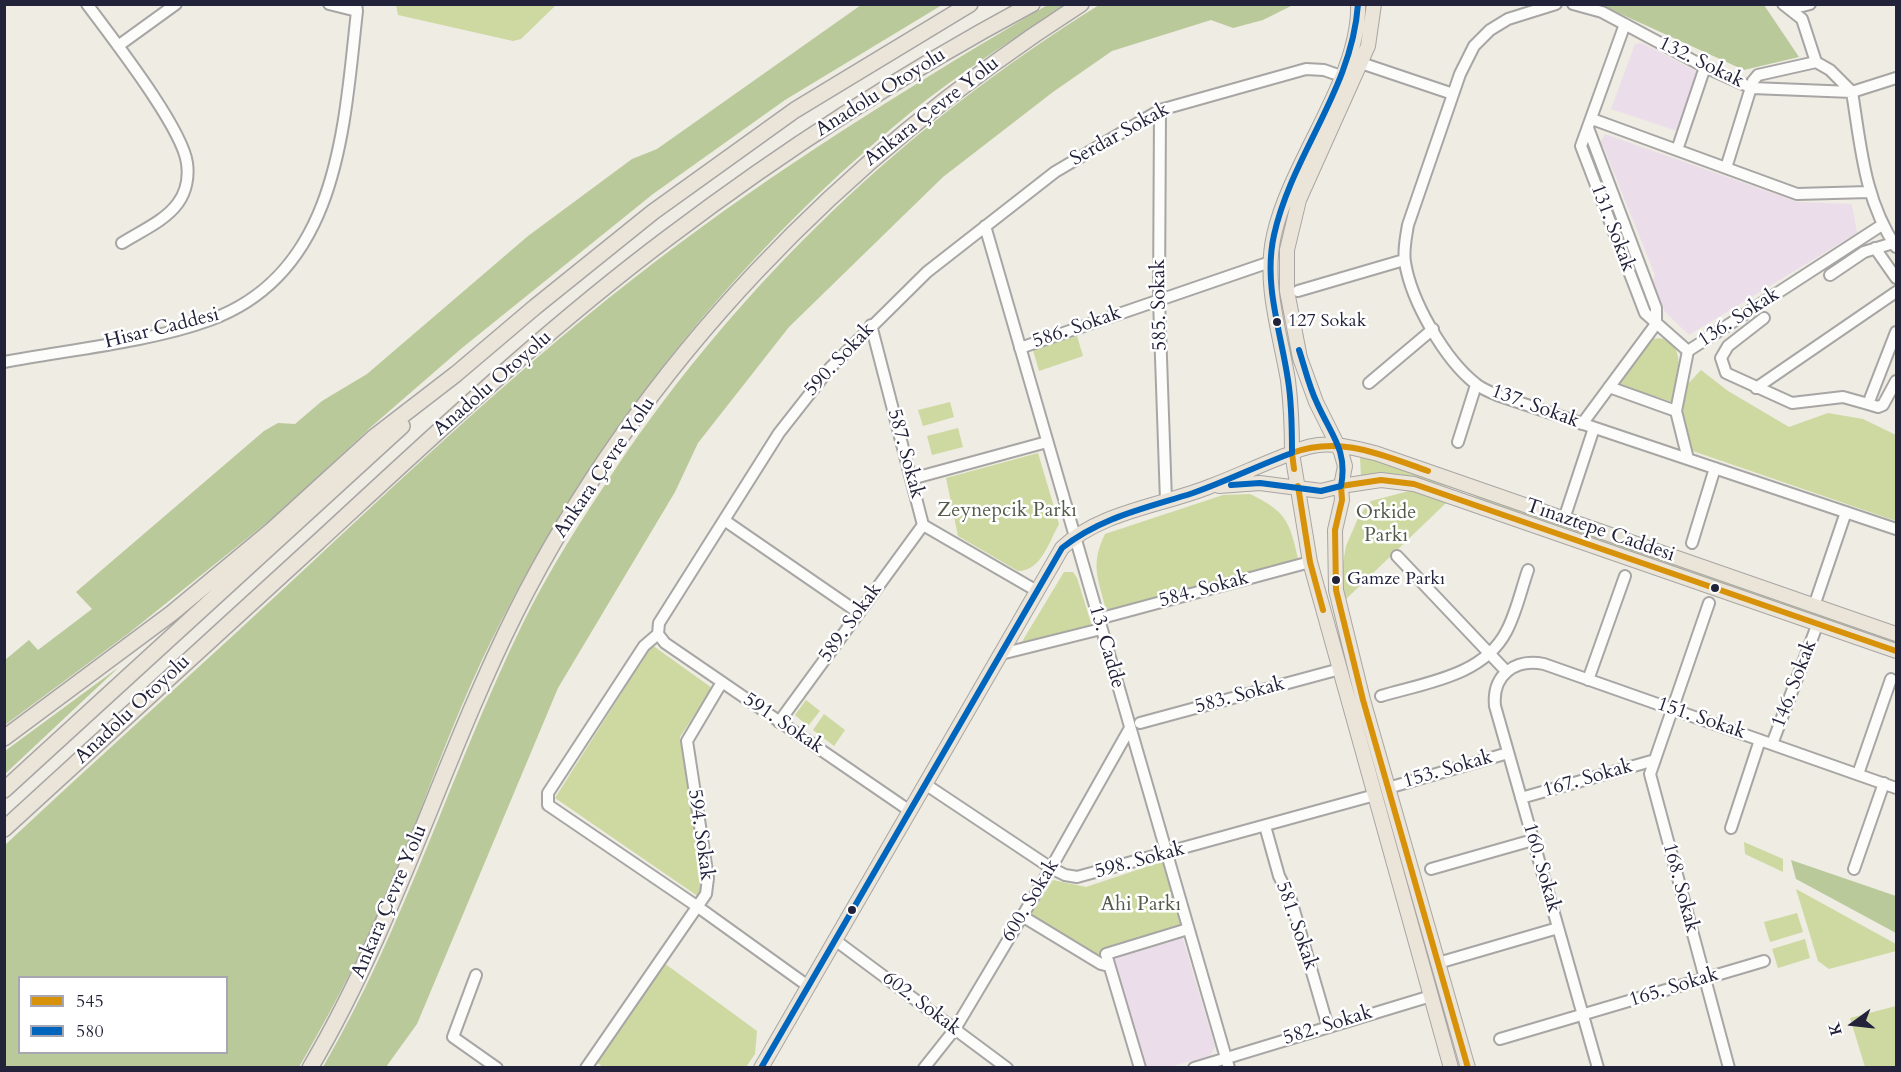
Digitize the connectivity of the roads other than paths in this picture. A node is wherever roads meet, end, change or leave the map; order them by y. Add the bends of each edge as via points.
1 (87, 4) edge
2 (176, 4) edge
3 (329, 4) edge
4 (970, 4) edge
5 (1032, 4) edge
6 (1081, 4) edge
7 (1358, 4) edge
8 (1374, 4) edge
9 (1556, 4) edge
10 (1573, 4) edge
11 (1810, 4) edge
12 (360, 7) edge
13 (1787, 7) edge
14 (1625, 24) junction
15 (118, 46) junction
16 (1816, 62) junction
17 (1361, 63) junction
18 (1705, 67) junction
19 (1341, 76) junction
20 (1896, 78) edge
21 (1752, 88) junction
22 (1852, 92) junction
23 (1453, 94) junction
24 (1160, 110) junction
25 (1590, 123) junction
26 (1677, 150) junction
27 (1726, 168) junction
28 (1869, 192) junction
29 (1882, 225) junction
30 (985, 226) junction
31 (122, 243) dead end
32 (1895, 245) edge
33 (1875, 248) junction
34 (1404, 260) junction
35 (1270, 262) junction
36 (1830, 275) dead end
37 (1896, 278) edge
38 (1298, 291) dead end
39 (1896, 292) edge
40 (1159, 300) junction
41 (1764, 318) dead end
42 (1656, 324) junction
43 (871, 325) junction
44 (1433, 329) junction
45 (1896, 332) edge
46 (1020, 348) junction
47 (1689, 351) junction
48 (4, 362) edge
49 (456, 374) junction
50 (1896, 381) edge
51 (1369, 383) dead end
52 (1476, 385) junction
53 (1609, 387) junction
54 (1756, 388) junction
55 (1869, 404) junction
56 (1676, 411) junction
57 (1582, 424) junction
58 (1594, 428) junction
59 (1047, 442) junction
60 (1458, 442) dead end
61 (1336, 443) junction
62 (1292, 453) junction
63 (1688, 459) junction
64 (1715, 468) junction
65 (911, 479) junction
66 (1211, 486) junction
67 (1298, 486) junction
68 (1341, 486) junction
69 (1166, 501) junction
70 (1846, 512) junction
71 (1564, 519) junction
72 (724, 520) junction
73 (923, 525) junction
74 (1896, 529) edge
75 (1074, 537) junction
76 (1692, 543) dead end
77 (1397, 556) dead end
78 (1310, 562) junction
79 (1528, 570) dead end
80 (1625, 576) dead end
81 (1038, 591) junction
82 (1709, 603) dead end
83 (1814, 606) junction
84 (859, 613) junction
85 (1818, 623) junction
86 (1099, 624) junction
87 (658, 634) junction
88 (1896, 634) edge
89 (1896, 651) edge
90 (1489, 652) junction
91 (1001, 654) junction
92 (1340, 669) junction
93 (1506, 671) junction
94 (1891, 679) dead end
95 (1588, 680) junction
96 (722, 682) junction
97 (1381, 696) dead end
98 (1672, 709) junction
99 (780, 722) junction
100 (1135, 726) junction
101 (4, 738) edge
102 (1760, 740) junction
103 (1772, 744) junction
104 (1508, 753) junction
105 (1655, 760) junction
106 (1858, 774) junction
107 (1884, 783) junction
108 (925, 784) junction
109 (1388, 788) junction
110 (1896, 788) edge
111 (4, 790) edge
112 (1375, 795) junction
113 (1521, 798) junction
114 (910, 811) junction
115 (1265, 826) junction
116 (4, 828) edge
117 (1731, 828) dead end
118 (1533, 840) junction
119 (1166, 854) junction
120 (1051, 868) junction
121 (1431, 869) dead end
122 (1854, 869) dead end
123 (698, 907) junction
124 (1022, 916) junction
125 (1558, 928) junction
126 (1188, 929) junction
127 (835, 940) junction
128 (1764, 961) dead end
129 (1438, 963) junction
130 (1109, 966) junction
131 (476, 975) dead end
132 (1705, 978) junction
133 (808, 986) junction
134 (1431, 996) junction
135 (1583, 1015) junction
136 (1328, 1027) junction
137 (955, 1029) junction
138 (1500, 1039) dead end
139 (1227, 1062) edge
140 (310, 1068) edge
141 (497, 1068) edge
142 (586, 1068) edge
143 (761, 1068) edge
144 (924, 1068) edge
145 (1007, 1068) edge
146 (1140, 1068) edge
147 (1194, 1068) edge
148 (1451, 1068) edge
149 (1468, 1068) edge
150 (1598, 1068) edge
151 (1729, 1068) edge

1 - 15 street
2 - 15 street
3 - 12 street
4 - 49 highway via 805,104 723,160 617,241
5 - 116 highway, Anadolu Otoyolu via 937,57 811,136 634,264 515,362
6 - 140 highway, Ankara Çevre Yolu via 917,120 813,212 720,310 627,430 555,541 516,612 476,699 388,916
7 - 19 main road via 1355,36
8 - 17 main road
9 - 23 street, 137. Sokak via 1508,19 1482,37 1469,54
10 - 14 street, 132. Sokak
11 - 13 street
12 - 48 street, Hisar Caddesi via 331,180 316,225 280,274 253,298 208,321 144,337
13 - 16 street via 1802,19
14 - 18 street, 132. Sokak
14 - 25 street, 131. Sokak
15 - 31 street via 177,137 188,178 178,202 165,216
16 - 21 street via 1758,75
16 - 22 street
17 - 23 street
17 - 61 main road via 1299,200 1289,232 1287,259 1287,291 1300,358
18 - 21 street, 132. Sokak
18 - 26 street
19 - 24 street, Serdar Sokak via 1305,69
19 - 35 main road via 1284,201
20 - 22 street, 132. Sokak
21 - 22 street, 132. Sokak
21 - 27 street
22 - 28 street
23 - 34 street, 137. Sokak via 1408,225
24 - 30 street, Serdar Sokak via 1055,172
24 - 40 street, 585. Sokak
25 - 26 street
25 - 42 street, 131. Sokak via 1581,146 1644,313
26 - 27 street
27 - 28 street via 1800,194
28 - 29 street
29 - 32 street
29 - 47 street, 136. Sokak
30 - 43 street, 590. Sokak via 927,272
30 - 46 street, 13. Cadde
32 - 33 street
33 - 36 street
33 - 37 street
34 - 38 street
34 - 44 street, 137. Sokak
35 - 40 street, 586. Sokak
35 - 62 main road via 1288,382
39 - 54 street
40 - 46 street, 586. Sokak
40 - 69 street, 585. Sokak
41 - 54 street via 1728,346 1721,358 1726,373
42 - 47 street, 131. Sokak
42 - 53 street
43 - 65 street, 587. Sokak
43 - 72 street, 590. Sokak via 800,403
44 - 51 street
44 - 52 street, 137. Sokak
45 - 55 street
46 - 59 street, 13. Cadde
47 - 56 street, 136. Sokak
49 - 101 highway via 373,438 272,530 172,613
49 - 111 highway, Anadolu Otoyolu
50 - 55 street via 1883,405
52 - 57 street, 137. Sokak
52 - 60 street
53 - 56 street
53 - 57 street
54 - 55 street via 1792,403 1843,397
56 - 63 street, 136. Sokak
57 - 58 street, 137. Sokak
58 - 63 street, 137. Sokak
58 - 71 street
59 - 65 street
59 - 75 street, 13. Cadde
61 - 62 main road
61 - 68 main road via 1345,466
61 - 71 main road, Tınaztepe Caddesi via 1456,479
62 - 66 main road
62 - 67 main road
63 - 64 street, 137. Sokak
64 - 70 street, 137. Sokak
64 - 76 street
65 - 73 street, 587. Sokak
66 - 67 main road
66 - 69 main road
67 - 68 main road via 1321,491
67 - 78 main road
68 - 85 main road, Tınaztepe Caddesi via 1382,480 1414,484
68 - 109 main road via 1342,501 1335,530 1335,590
69 - 75 main road via 1085,529
70 - 74 street, 137. Sokak
70 - 83 street
71 - 83 main road, Tınaztepe Caddesi
72 - 84 street
72 - 87 street, 590. Sokak via 660,623
73 - 81 street, 587. Sokak
73 - 84 street, 589. Sokak
75 - 81 main road via 1062,548
75 - 86 street, 13. Cadde
77 - 90 street
78 - 86 street, 584. Sokak
78 - 92 main road
79 - 90 street via 1506,633
80 - 95 street
81 - 91 main road
82 - 98 street, 168. Sokak
83 - 88 main road, Tınaztepe Caddesi
84 - 99 street, 589. Sokak
85 - 89 main road, Tınaztepe Caddesi
85 - 103 street, 146. Sokak
86 - 91 street, 584. Sokak
86 - 100 street, 13. Cadde
87 - 96 street, 591. Sokak
87 - 123 street, 590. Sokak via 644,646 548,793 548,805
90 - 93 street
90 - 97 street via 1464,671
91 - 108 main road
92 - 100 street, 583. Sokak
92 - 112 main road
93 - 95 street, 151. Sokak via 1523,662 1536,663
93 - 104 street, 160. Sokak via 1494,698
94 - 106 street
95 - 98 street, 151. Sokak
96 - 99 street, 591. Sokak
96 - 123 street, 594. Sokak via 687,741 708,878 706,894
98 - 102 street, 151. Sokak
98 - 105 street, 168. Sokak
99 - 114 street, 591. Sokak
100 - 119 street, 13. Cadde
100 - 120 street, 600. Sokak
102 - 103 street, 151. Sokak
102 - 117 street
103 - 106 street, 151. Sokak
104 - 109 street, 153. Sokak
104 - 113 street, 160. Sokak
105 - 113 street, 167. Sokak
105 - 132 street, 168. Sokak via 1650,774
106 - 107 street, 151. Sokak
107 - 110 street, 151. Sokak
107 - 122 street
108 - 114 main road
108 - 120 street, 598. Sokak
109 - 129 main road
112 - 115 street, 598. Sokak
112 - 134 main road
113 - 118 street, 160. Sokak
114 - 127 main road
115 - 119 street, 598. Sokak
115 - 136 street, 581. Sokak
118 - 121 street
118 - 125 street, 160. Sokak
119 - 120 street, 598. Sokak via 1082,877
119 - 126 street, 13. Cadde
120 - 124 street, 600. Sokak
123 - 133 street
123 - 142 street, 594. Sokak
124 - 130 street
124 - 137 street, 600. Sokak
125 - 129 street
125 - 135 street, 160. Sokak
126 - 130 street via 1106,954
126 - 139 street, 13. Cadde
127 - 133 main road
127 - 137 street, 602. Sokak
128 - 132 street, 165. Sokak
129 - 149 main road
130 - 146 street
131 - 141 street via 453,1037
132 - 135 street, 165. Sokak
132 - 151 street, 168. Sokak
133 - 143 main road
134 - 136 street, 582. Sokak
134 - 148 main road
135 - 138 street, 165. Sokak
135 - 150 street, 160. Sokak
136 - 139 street, 582. Sokak
137 - 144 street, 600. Sokak
137 - 145 street, 602. Sokak
139 - 147 street, 582. Sokak

